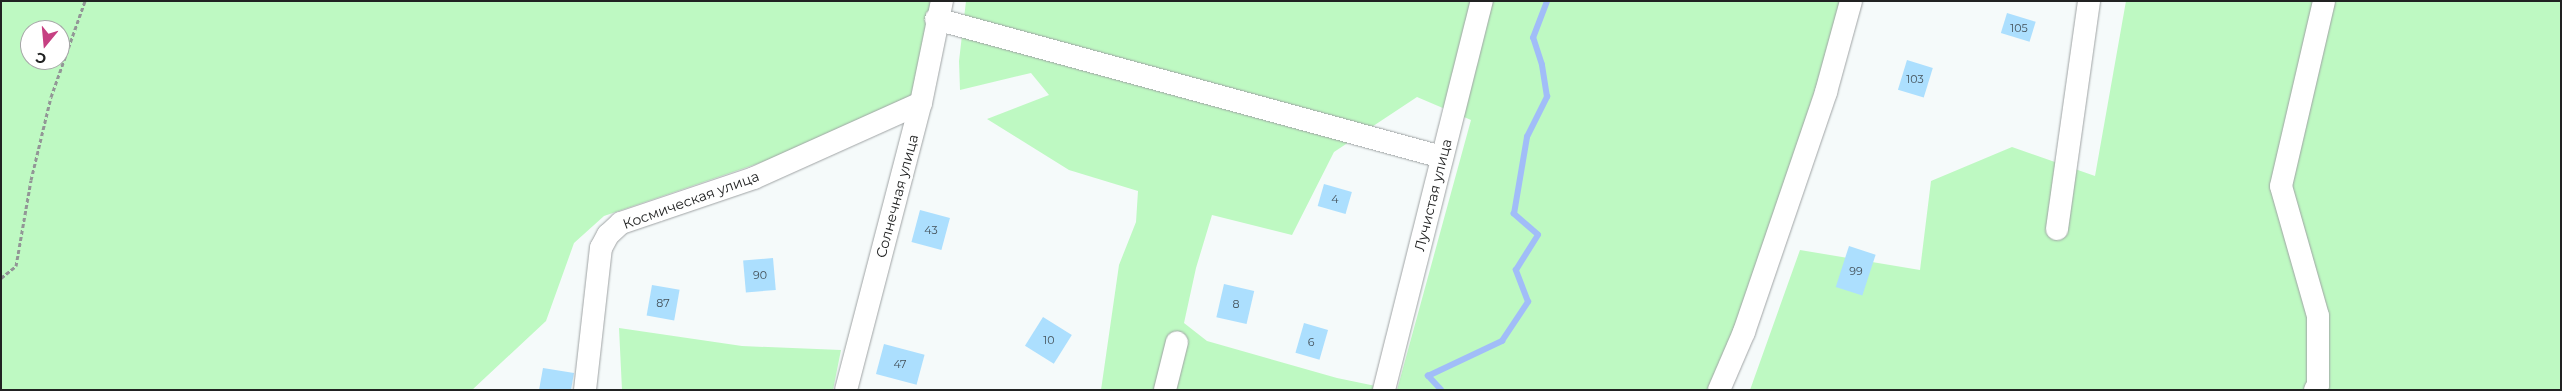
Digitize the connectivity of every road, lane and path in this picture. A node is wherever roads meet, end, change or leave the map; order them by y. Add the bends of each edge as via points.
1 (85, 1) edge
2 (1482, 1) edge
3 (1851, 1) edge
4 (2089, 1) edge
5 (2324, 1) edge
6 (939, 10) edge
7 (921, 103) junction
8 (1442, 157) junction
9 (2057, 229) dead end
10 (1, 278) edge
11 (1177, 342) dead end
12 (585, 390) edge
13 (846, 390) edge
14 (1166, 390) edge
15 (1384, 390) edge
16 (1719, 390) edge
17 (2315, 390) edge

1 - 10 path via 51,97 31,180 16,266
2 - 8 street, Лучистая улица
3 - 16 street via 1826,92 1744,332
4 - 9 street
5 - 17 street via 2281,186 2318,316 2318,385
6 - 7 street, Солнечная улица
6 - 8 street
7 - 12 street, Космическая улица via 754,178 621,223 608,235 601,248
7 - 13 street, Солнечная улица
8 - 15 street, Лучистая улица
11 - 14 street

